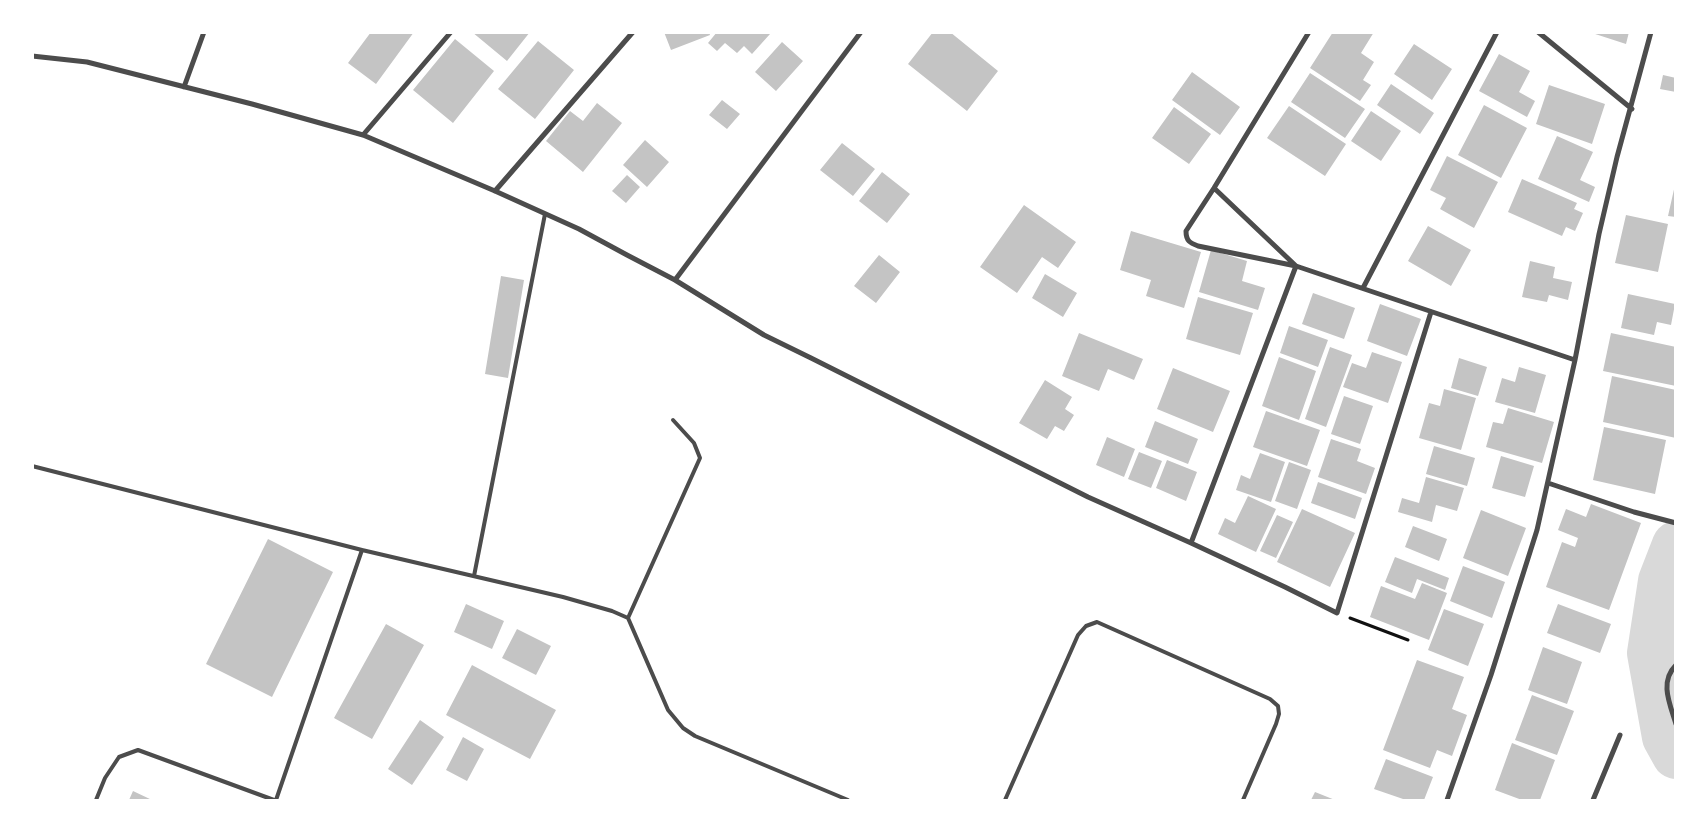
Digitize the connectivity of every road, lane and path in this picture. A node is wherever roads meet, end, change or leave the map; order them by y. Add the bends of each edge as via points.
1 (204, 32) edge
2 (451, 32) edge
3 (633, 32) edge
4 (861, 32) edge
5 (1310, 32) edge
6 (1497, 32) edge
7 (1538, 32) edge
8 (1651, 32) edge
9 (32, 56) edge
10 (184, 87) junction
11 (1632, 109) junction
12 (363, 135) junction
13 (1214, 188) junction
14 (495, 191) junction
15 (545, 214) junction
16 (1296, 266) junction
17 (675, 280) junction
18 (1363, 288) junction
19 (1431, 312) junction
20 (1575, 360) junction
21 (672, 420) dead end
22 (32, 466) edge
23 (1548, 483) junction
24 (1676, 523) edge
25 (1191, 543) junction
26 (362, 550) junction
27 (474, 576) junction
28 (1337, 613) junction
29 (628, 618) junction
30 (1408, 640) dead end
31 (1676, 665) edge
32 (1676, 724) edge
33 (1620, 735) dead end
34 (96, 800) edge
35 (275, 800) edge
36 (848, 800) edge
37 (1005, 800) edge
38 (1243, 800) edge
39 (1447, 800) edge
40 (1593, 800) edge

1 - 10 street
2 - 12 street
3 - 14 street
4 - 17 street
5 - 13 street
6 - 18 street
7 - 11 street
8 - 11 street
9 - 10 street via 87,62
10 - 12 street
11 - 20 street via 1599,234
12 - 14 street
13 - 16 street
13 - 16 street via 1186,231 1189,242
14 - 15 street
15 - 17 street
15 - 27 lane
16 - 18 street
16 - 25 street
17 - 25 street via 764,335 1088,497
18 - 19 street
19 - 20 street
19 - 28 street
20 - 23 street
21 - 29 lane via 694,443 700,458
22 - 26 lane
23 - 24 street
23 - 39 street via 1537,530
25 - 28 street
26 - 27 lane
26 - 35 lane
27 - 29 lane via 563,597
28 - 30 path
29 - 36 lane via 668,710 683,728
31 - 32 street via 1667,676 1666,686
33 - 40 street
34 - 35 lane via 105,778 120,757 138,750
37 - 38 lane via 1078,635 1086,626 1097,622 1270,699 1278,706 1280,714

